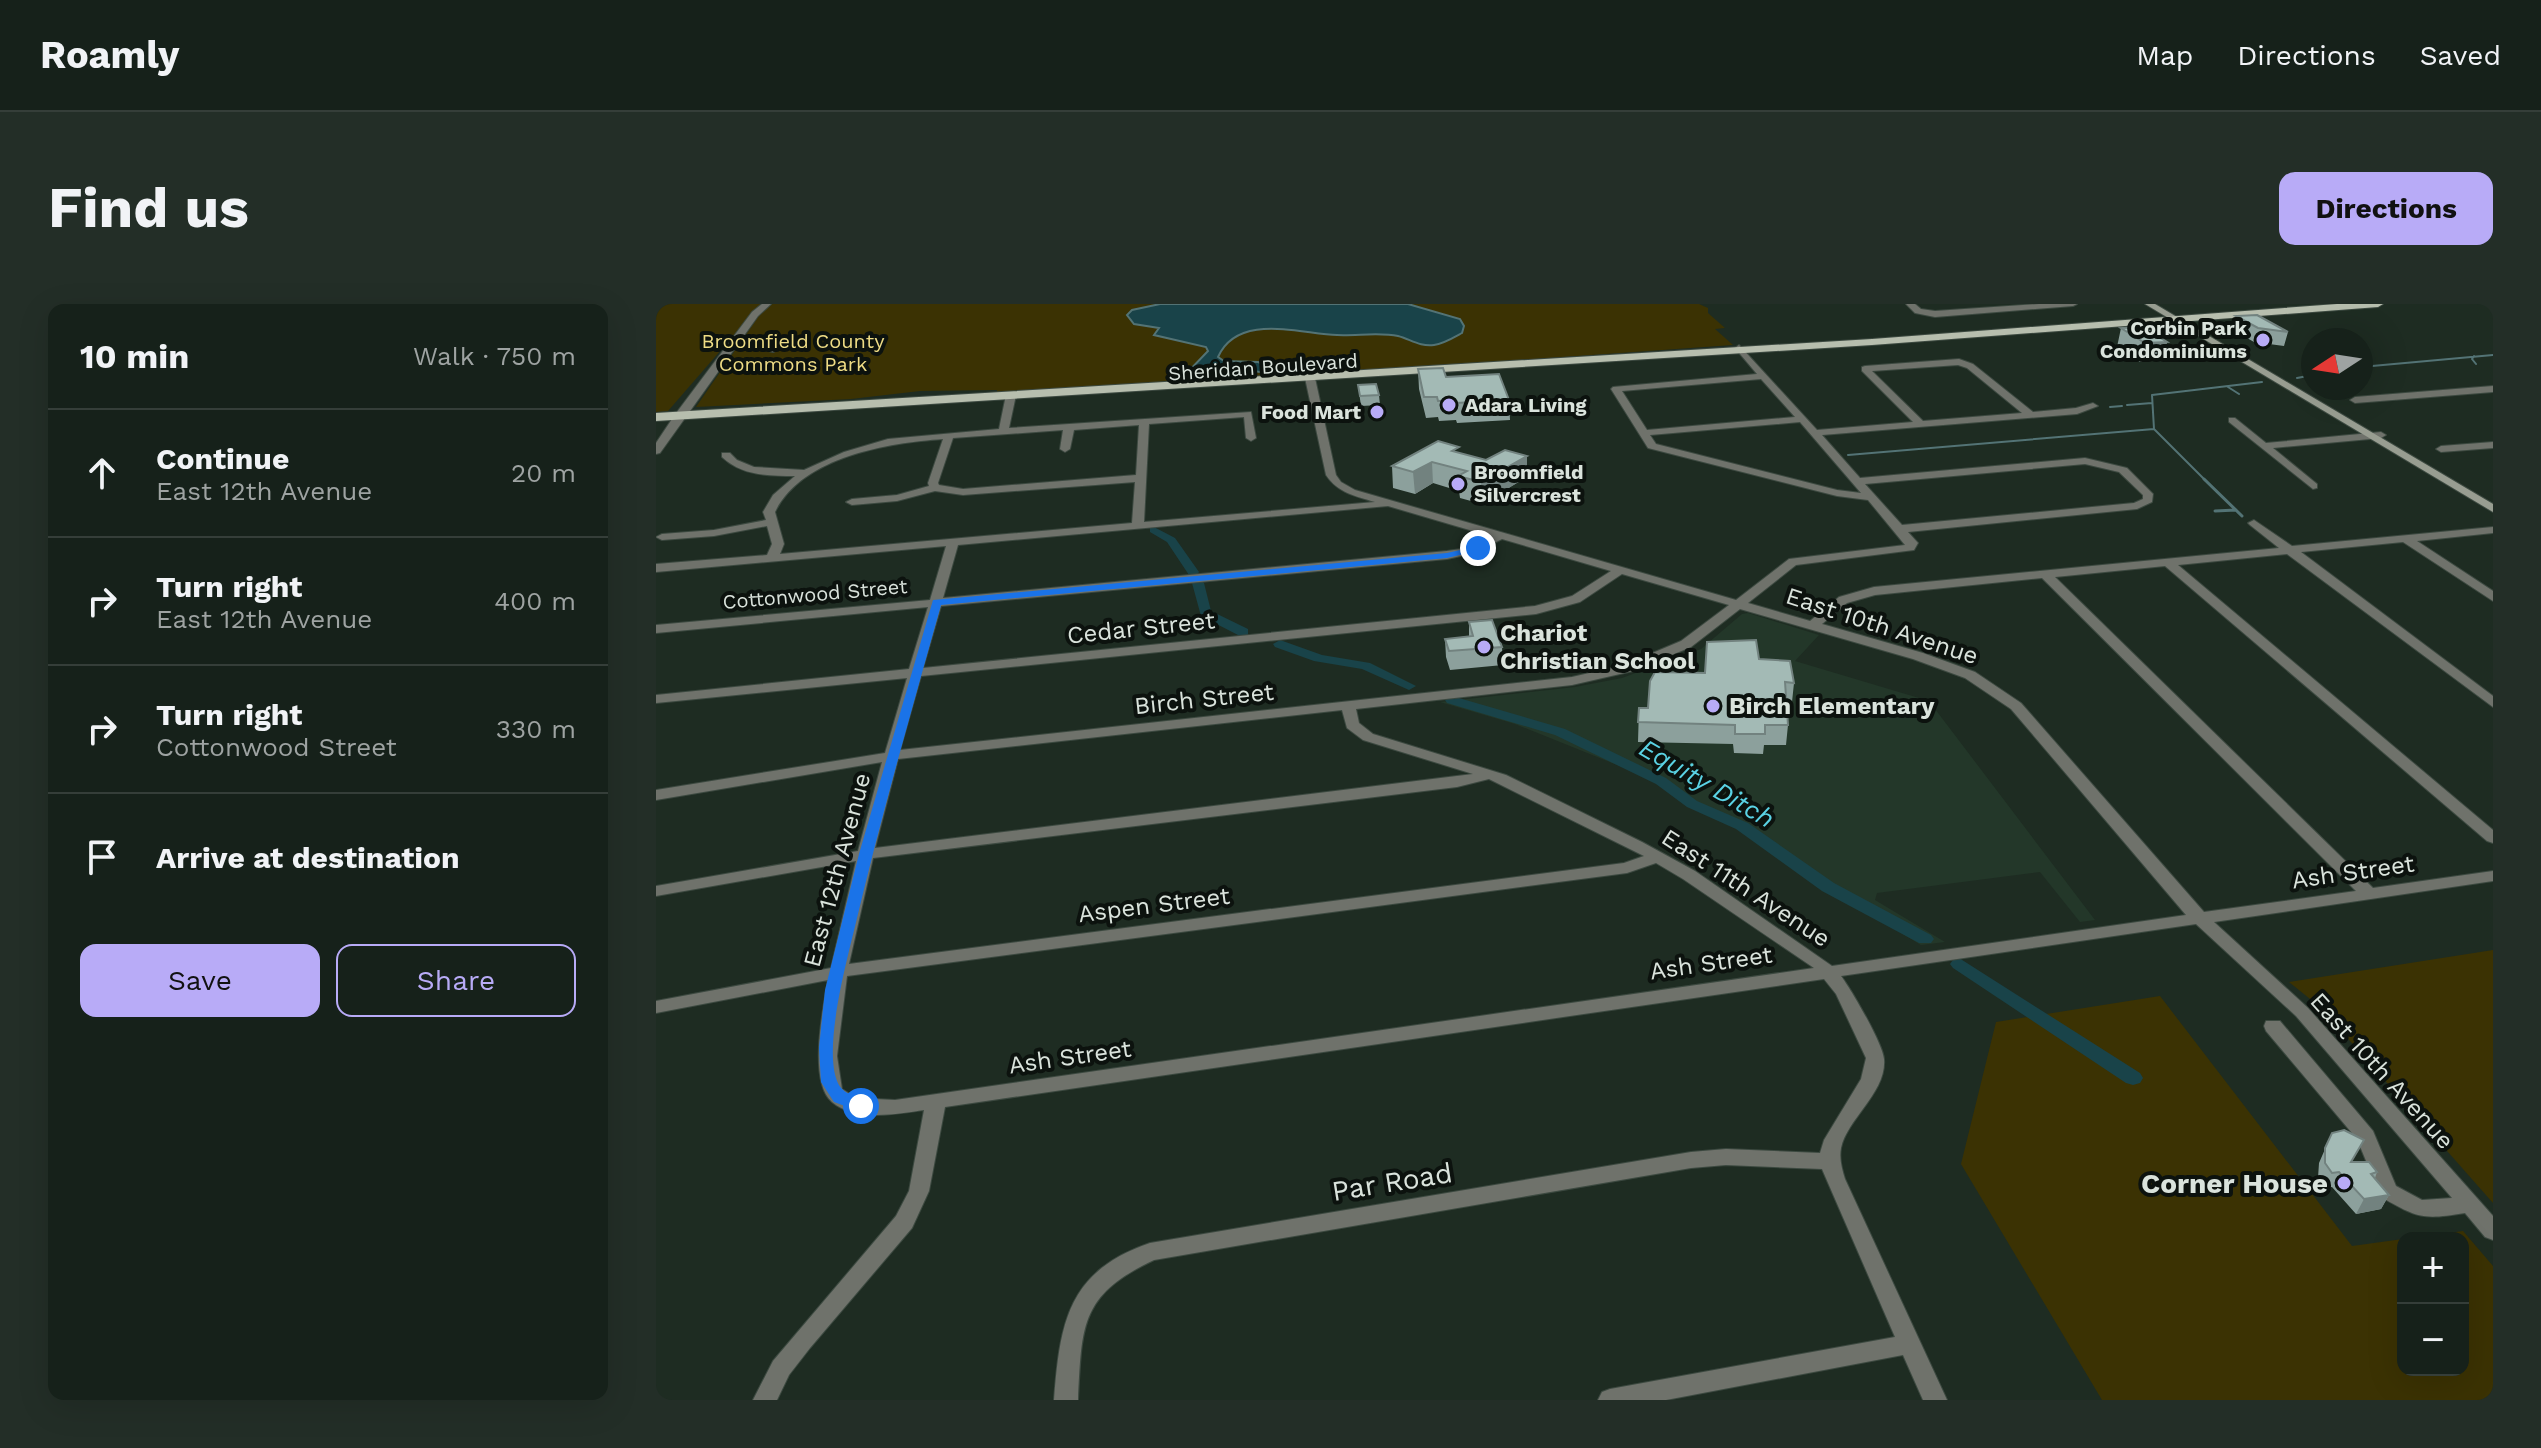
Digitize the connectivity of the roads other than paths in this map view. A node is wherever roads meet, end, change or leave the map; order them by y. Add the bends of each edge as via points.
1 (767, 304) edge
2 (1910, 304) edge
3 (2073, 304) edge
4 (2149, 304) edge
5 (2160, 304) edge
6 (2378, 304) edge
7 (2352, 305) edge
8 (2181, 319) junction
9 (1742, 350) junction
10 (1764, 376) junction
11 (1311, 381) junction
12 (2493, 389) edge
13 (1011, 398) junction
14 (2373, 399) edge
15 (2093, 406) dead end
16 (2031, 415) junction
17 (656, 417) edge
18 (1804, 419) junction
19 (2232, 420) dead end
20 (1144, 421) junction
21 (656, 424) edge
22 (674, 424) junction
23 (1921, 424) junction
24 (1069, 427) junction
25 (1003, 432) junction
26 (656, 433) edge
27 (1642, 433) junction
28 (1815, 433) junction
29 (949, 436) junction
30 (2376, 436) junction
31 (1251, 438) dead end
32 (2493, 445) edge
33 (2265, 446) junction
34 (1065, 449) dead end
35 (2441, 449) dead end
36 (656, 451) edge
37 (726, 455) dead end
38 (809, 473) junction
39 (1141, 478) junction
40 (1857, 481) junction
41 (2313, 486) dead end
42 (935, 488) junction
43 (1872, 497) junction
44 (852, 502) dead end
45 (2493, 502) edge
46 (1392, 504) junction
47 (2493, 509) edge
48 (772, 522) junction
49 (2254, 523) dead end
50 (1138, 526) junction
51 (1900, 529) junction
52 (2493, 530) edge
53 (1499, 536) junction
54 (662, 537) dead end
55 (2406, 539) junction
56 (953, 543) junction
57 (2289, 551) junction
58 (772, 558) junction
59 (2168, 562) junction
60 (656, 568) edge
61 (1620, 570) junction
62 (2045, 574) junction
63 (2493, 597) edge
64 (936, 603) junction
65 (1740, 604) junction
66 (1813, 625) junction
67 (656, 629) edge
68 (917, 673) junction
69 (656, 699) edge
70 (2493, 703) edge
71 (1348, 706) junction
72 (893, 755) junction
73 (1489, 774) junction
74 (656, 795) edge
75 (2493, 838) edge
76 (866, 854) junction
77 (1658, 857) junction
78 (2493, 876) edge
79 (656, 891) edge
80 (2369, 894) junction
81 (2199, 918) junction
82 (1827, 970) junction
83 (837, 972) junction
84 (656, 1007) edge
85 (2273, 1026) dead end
86 (936, 1101) junction
87 (1830, 1161) junction
88 (2470, 1204) junction
89 (2493, 1231) edge
90 (1909, 1344) junction
91 (765, 1400) edge
92 (1066, 1400) edge
93 (1610, 1400) edge
94 (1935, 1400) edge

1 - 22 street
2 - 3 street via 1921,314
4 - 8 main road
5 - 8 main road
6 - 7 main road, Sheridan Boulevard
7 - 8 main road, Sheridan Boulevard
8 - 9 main road, Sheridan Boulevard
8 - 30 main road
9 - 10 street
9 - 11 main road, Sheridan Boulevard
10 - 18 street
10 - 27 street via 1618,387
11 - 13 main road, Sheridan Boulevard
11 - 46 street, East 10th Avenue via 1334,481
12 - 14 street
13 - 22 main road, Sheridan Boulevard
13 - 25 street
15 - 16 street
16 - 23 street
16 - 23 street via 1965,364 1865,369
17 - 22 main road, Sheridan Boulevard
18 - 27 street
18 - 28 street
19 - 33 street
20 - 24 street
20 - 31 street via 1248,414
20 - 39 street
21 - 22 main road, Sheridan Boulevard
22 - 26 street, Sheridan Boulevard
22 - 36 street
23 - 28 street
24 - 25 street
24 - 34 street
25 - 29 street
27 - 43 street via 1650,445 1670,452
28 - 40 street
29 - 38 street via 874,444
29 - 42 street
30 - 33 street
30 - 45 main road
30 - 47 main road
32 - 35 street
33 - 41 street
37 - 38 street via 750,469
38 - 48 street via 775,499 769,512
39 - 42 street via 963,492
39 - 50 street
40 - 43 street
40 - 51 street via 2085,461 2116,467 2148,494 2148,500 2137,506
42 - 44 street
43 - 51 street
46 - 50 street
46 - 53 street, East 10th Avenue
48 - 54 street
48 - 58 street via 778,544
49 - 57 street
50 - 56 street
51 - 65 street, Birch Street via 1912,543 1905,550 1793,562
52 - 55 street
53 - 61 street, East 10th Avenue
53 - 64 street, Cottonwood Street via 1478,548 1447,555
55 - 57 street
55 - 63 street
56 - 58 street
56 - 64 street, East 12th Avenue
57 - 59 street
57 - 70 street
58 - 60 street
59 - 62 street
59 - 75 street
61 - 65 street, East 10th Avenue
61 - 68 street, Cedar Street via 1576,599 1536,610
62 - 66 street via 1864,592 1843,600
62 - 80 street
64 - 67 street, Cottonwood Street
64 - 68 street, East 12th Avenue
65 - 66 street, East 10th Avenue
65 - 71 street, Birch Street via 1686,644 1616,671 1572,681
66 - 81 street, East 10th Avenue via 1938,662 2002,694
68 - 69 street, Cedar Street
68 - 72 street, East 12th Avenue
71 - 72 street, Birch Street
71 - 73 street, East 11th Avenue via 1352,725 1368,737
72 - 74 street, Birch Street
72 - 76 street, East 12th Avenue
73 - 76 street
73 - 77 street, East 11th Avenue
76 - 79 street
76 - 83 street, East 12th Avenue
77 - 82 street, East 11th Avenue
77 - 83 street, Aspen Street via 1627,868
78 - 80 street, Ash Street
80 - 81 street, Ash Street
81 - 82 street, Ash Street
81 - 88 street, East 10th Avenue via 2302,1012
82 - 86 street, Ash Street
82 - 87 street, East 11th Avenue via 1844,992 1875,1058 1871,1080 1834,1136
83 - 84 street, Aspen Street
83 - 86 street, East 12th Avenue via 827,1048 833,1091 861,1106
85 - 88 street via 2366,1136 2388,1191 2430,1210
86 - 91 street via 915,1205 781,1368
87 - 90 street
87 - 92 street, Par Road via 1691,1160 1150,1252 1116,1267 1076,1313
88 - 89 street, East 10th Avenue
90 - 93 street
90 - 94 street

